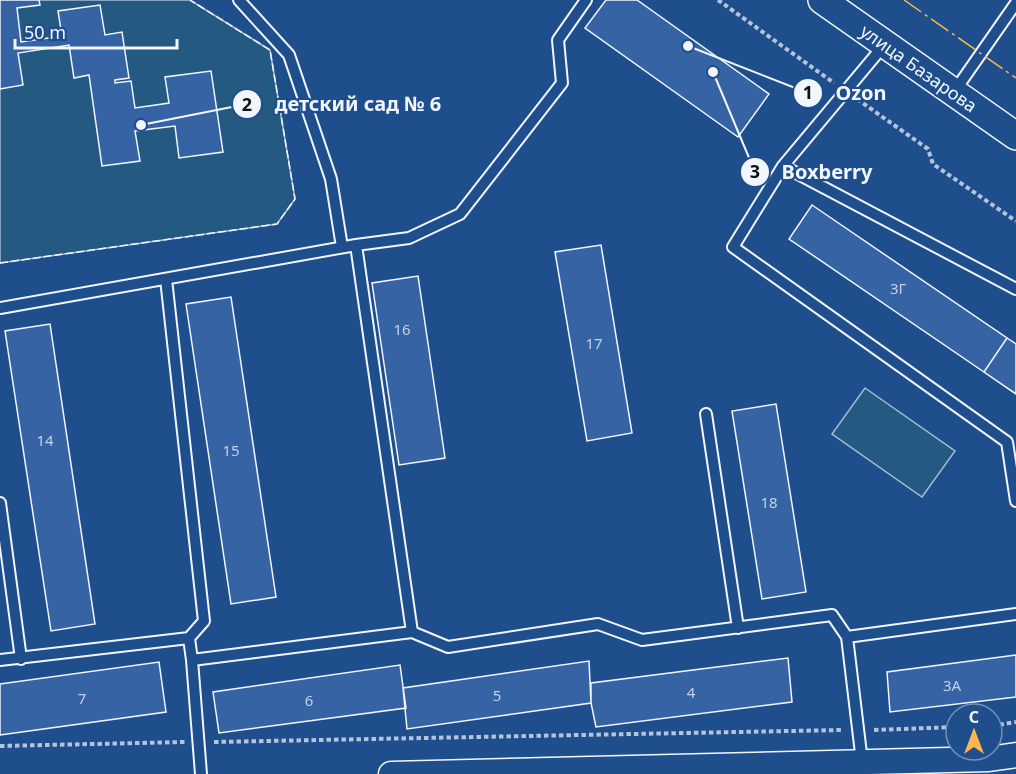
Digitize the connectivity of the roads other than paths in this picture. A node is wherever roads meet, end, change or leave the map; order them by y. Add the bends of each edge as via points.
1 (239, 0) edge
2 (586, 0) edge
3 (822, 0) edge
4 (1016, 3) edge
5 (885, 44) junction
6 (954, 92) junction
7 (1016, 136) edge
8 (783, 166) junction
9 (356, 245) junction
10 (342, 248) junction
11 (166, 279) junction
12 (1016, 289) edge
13 (0, 308) edge
14 (706, 414) dead end
15 (1016, 501) edge
16 (0, 503) edge
17 (1016, 614) edge
18 (738, 628) junction
19 (412, 632) junction
20 (847, 637) junction
21 (189, 638) junction
22 (21, 659) junction
23 (0, 660) edge
24 (192, 660) junction
25 (1016, 755) edge
26 (862, 762) junction
27 (811, 769) edge
28 (201, 774) edge
29 (391, 774) edge

1 - 10 lane via 290,56 331,179
2 - 9 lane via 558,40 562,83 460,214 409,238
3 - 5 main road, улица Базарова
4 - 6 lane
5 - 6 main road, улица Базарова
5 - 8 lane
6 - 7 main road, улица Базарова
8 - 12 lane
8 - 15 lane via 732,248 1007,442
9 - 10 lane
9 - 19 lane
10 - 11 lane
11 - 13 lane
11 - 21 lane via 204,621
14 - 18 lane
16 - 22 lane
17 - 20 lane
18 - 19 lane via 642,640 598,624 448,647
18 - 20 lane via 832,615
19 - 24 lane
20 - 26 lane
21 - 22 lane
21 - 24 lane
22 - 23 lane
24 - 28 lane
25 - 26 street
26 - 27 street
27 - 29 street

